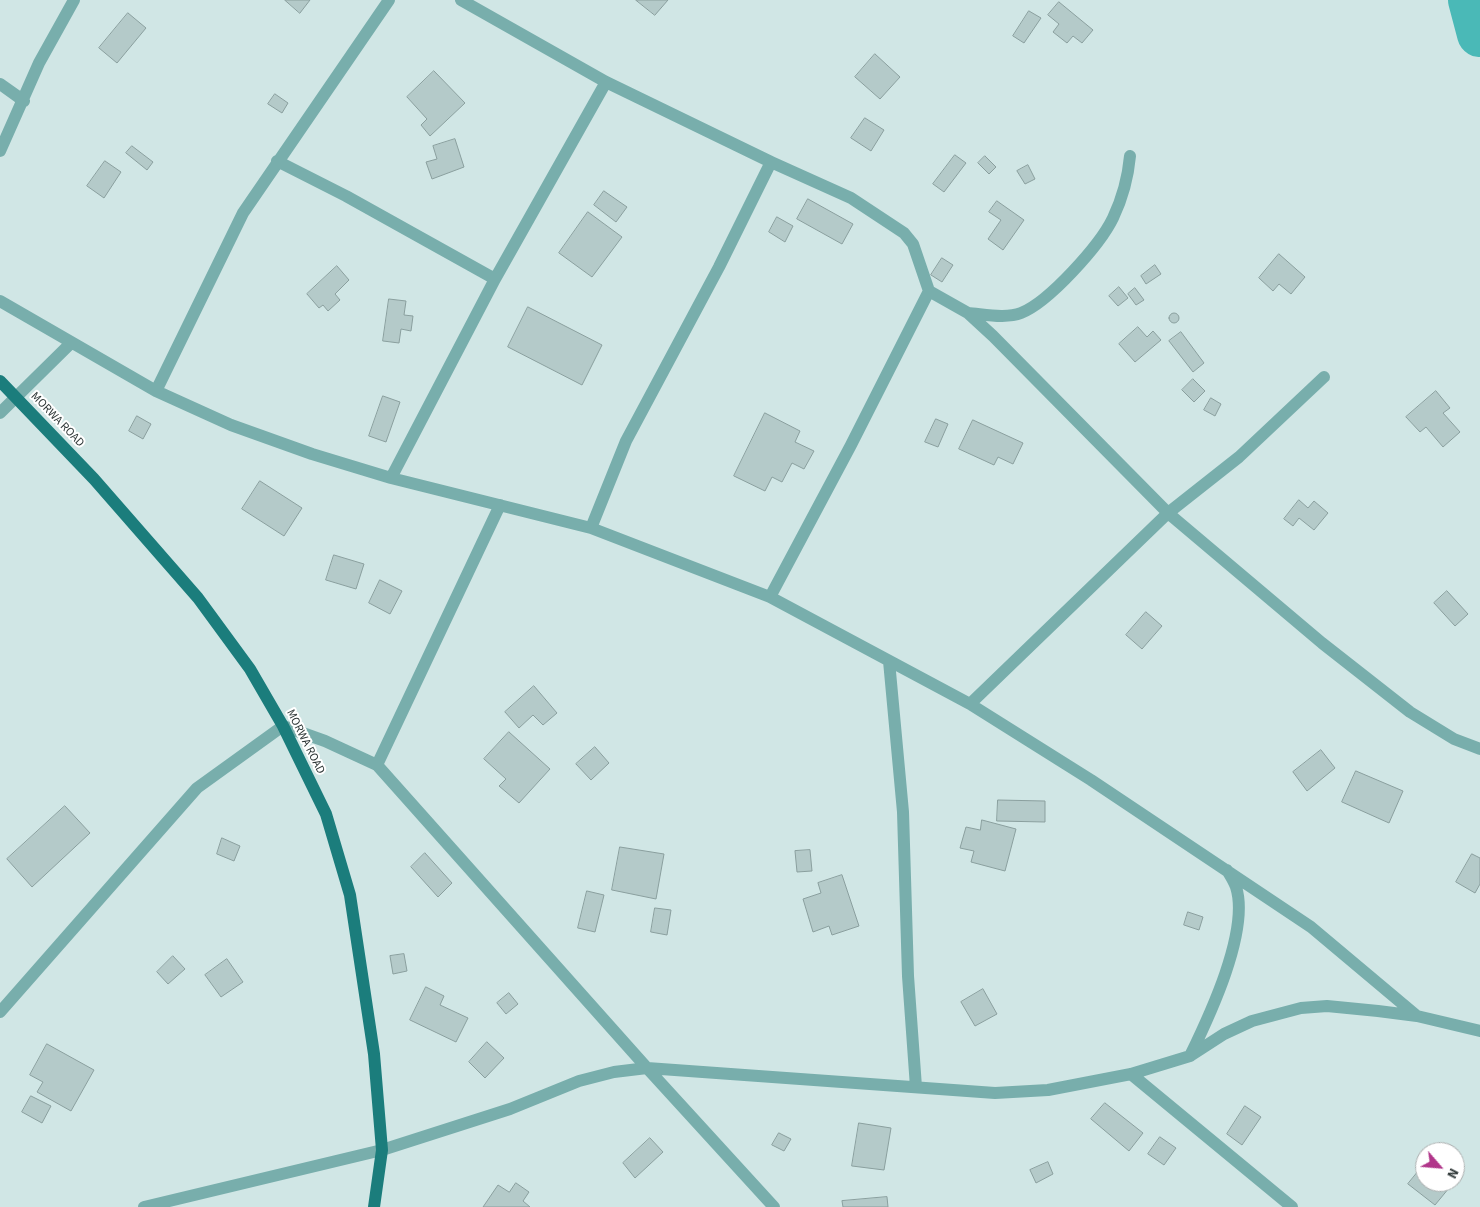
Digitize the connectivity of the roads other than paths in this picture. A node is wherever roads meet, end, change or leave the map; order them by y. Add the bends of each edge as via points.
1 (74, 0) edge
2 (389, 0) edge
3 (461, 0) edge
4 (606, 82) junction
5 (0, 84) edge
6 (24, 101) junction
7 (0, 151) edge
8 (1130, 156) dead end
9 (277, 161) junction
10 (771, 162) junction
11 (496, 279) junction
12 (929, 291) junction
13 (0, 301) edge
14 (968, 313) junction
15 (72, 343) junction
16 (1324, 378) dead end
17 (0, 381) edge
18 (156, 391) junction
19 (15, 397) junction
20 (0, 413) edge
21 (391, 478) junction
22 (500, 505) junction
23 (1168, 513) junction
24 (591, 528) junction
25 (770, 598) junction
26 (890, 661) junction
27 (970, 704) junction
28 (282, 726) junction
29 (1480, 749) edge
30 (377, 765) junction
31 (1227, 870) junction
32 (0, 1012) edge
33 (1417, 1016) junction
34 (1480, 1031) edge
35 (1190, 1056) junction
36 (647, 1068) junction
37 (1131, 1074) junction
38 (916, 1087) junction
39 (382, 1150) junction
40 (144, 1207) edge
41 (374, 1207) edge
42 (774, 1207) edge
43 (1292, 1207) edge

1 - 6 street via 39,63
2 - 9 street
3 - 4 street
4 - 10 street
4 - 11 street
5 - 6 street
6 - 7 street
8 - 14 street via 1128,181 1112,219 1079,264 1044,300 1020,314
9 - 11 street
9 - 18 street via 243,213
10 - 12 street via 851,198 904,233 913,244
10 - 24 street via 626,441
11 - 21 street
12 - 14 street
12 - 25 street
13 - 15 street
14 - 23 street
15 - 18 street
15 - 19 street
16 - 23 street via 1239,457
17 - 19 main road, MORWA ROAD
18 - 21 street via 231,425
19 - 20 street
19 - 28 main road, MORWA ROAD via 94,479 198,598 250,669
21 - 22 street
22 - 24 street
22 - 30 street
23 - 27 street
23 - 29 street via 1322,643 1410,712
24 - 25 street
25 - 26 street
26 - 27 street
26 - 38 street via 903,812 908,976
27 - 31 street
28 - 30 street
28 - 32 street via 197,788
28 - 39 main road, MORWA ROAD via 326,814 350,895 374,1054
30 - 36 street
31 - 33 street via 1311,927
31 - 35 street via 1236,888 1238,913 1232,953 1214,1008
33 - 34 street
33 - 35 street via 1327,1006 1301,1008 1252,1021
35 - 37 street
36 - 38 street
36 - 39 street via 614,1072 579,1082 510,1109
36 - 42 street
37 - 38 street via 1048,1090 995,1093
37 - 43 street
39 - 40 street
39 - 41 main road, MORWA ROAD

